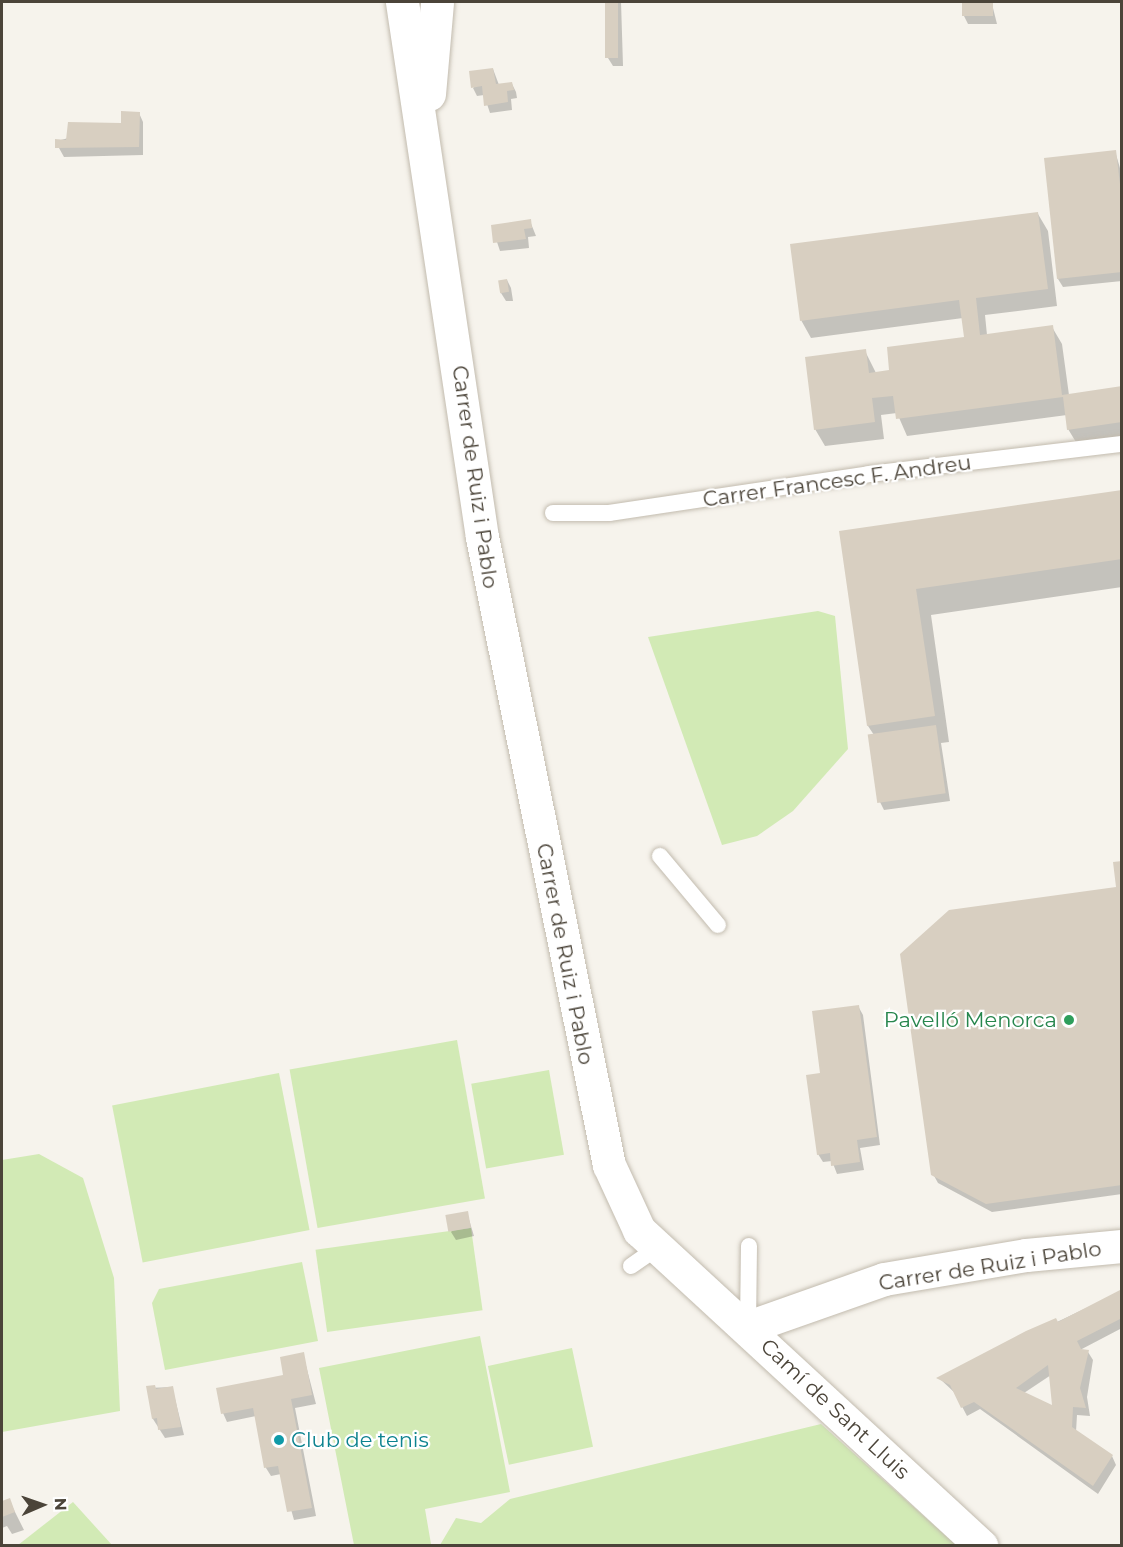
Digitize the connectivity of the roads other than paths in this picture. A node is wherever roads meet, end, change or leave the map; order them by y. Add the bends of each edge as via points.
1 (402, 2) edge
2 (437, 2) edge
3 (424, 150) junction
4 (1122, 444) edge
5 (553, 513) dead end
6 (660, 856) dead end
7 (718, 925) dead end
8 (749, 1246) dead end
9 (1122, 1246) edge
10 (658, 1247) junction
11 (631, 1266) dead end
12 (748, 1327) junction
13 (982, 1545) edge

1 - 3 street, Carrer de Ruiz i Pablo
2 - 3 street, Carrer de Ruiz i Pablo
3 - 10 street, Carrer de Ruiz i Pablo via 482,537 568,976 609,1165 639,1230
4 - 5 lane, Carrer Francesc F. Andreu via 869,474 609,513
6 - 7 lane
8 - 12 lane, Camí de Sant Lluis
9 - 12 street, Carrer de Ruiz i Pablo via 1026,1255 884,1279
10 - 11 lane
10 - 12 street, Carrer de Ruiz i Pablo
12 - 13 street, Camí de Sant Lluis

